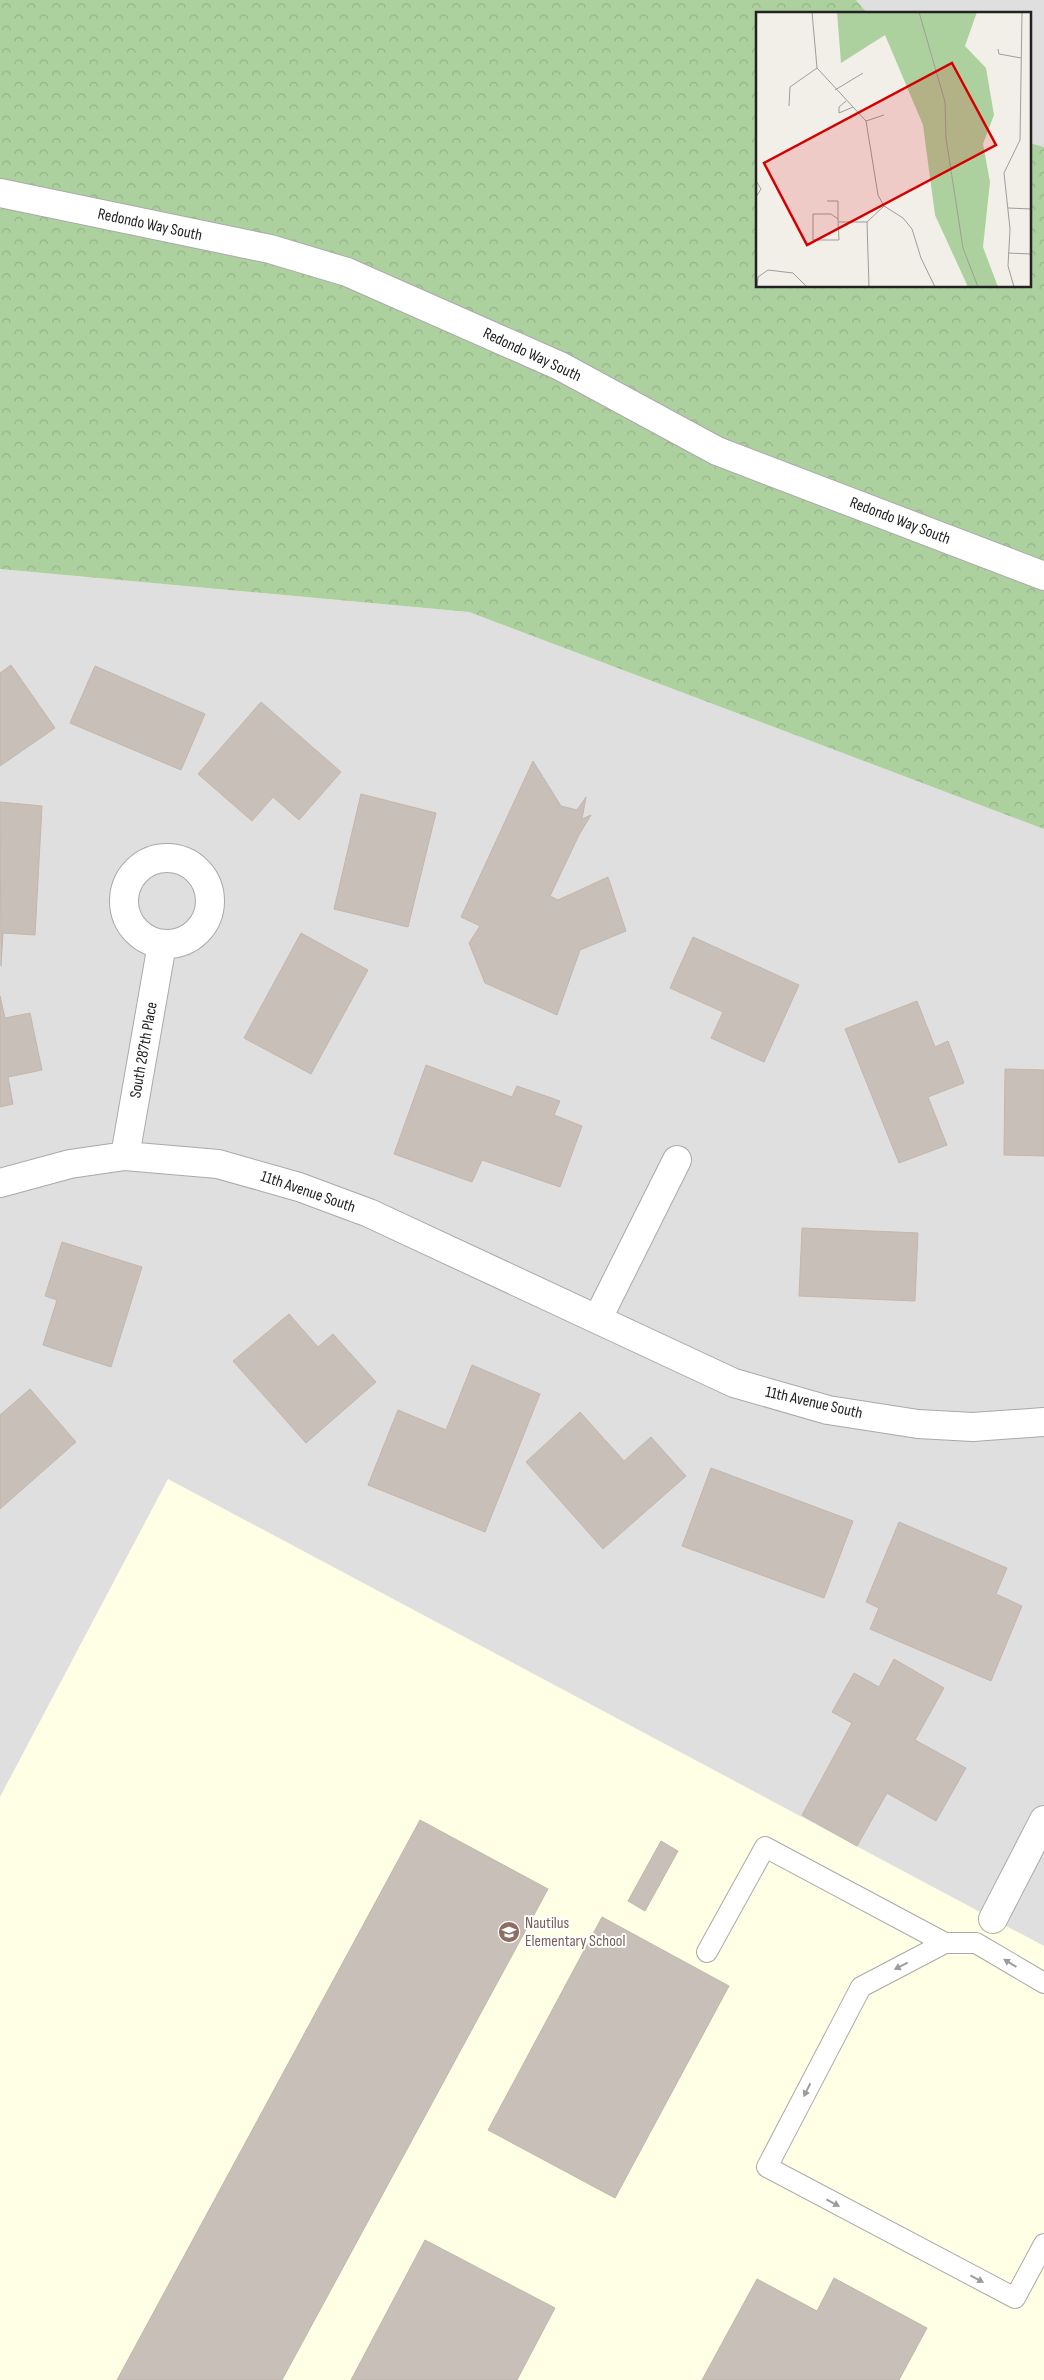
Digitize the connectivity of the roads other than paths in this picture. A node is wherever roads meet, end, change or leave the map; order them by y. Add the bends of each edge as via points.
1 (0, 193) edge
2 (1044, 576) edge
3 (162, 944) dead end
4 (125, 1156) junction
5 (677, 1160) dead end
6 (0, 1183) edge
7 (598, 1318) junction
8 (1044, 1422) edge
9 (1044, 1820) edge
10 (993, 1918) joint
11 (976, 1943) junction
12 (945, 1944) junction
13 (707, 1952) dead end
14 (1044, 1983) edge
15 (1044, 2244) edge

1 - 2 street, Redondo Way South via 270,249 347,272 560,366 717,451
3 - 4 street, South 287th Place
4 - 6 street, 11th Avenue South via 70,1164
4 - 7 street, 11th Avenue South via 218,1164 299,1186 369,1213
5 - 7 street
7 - 8 street, 11th Avenue South via 734,1383 828,1410 918,1424 964,1427
9 - 10 street
10 - 11 lane
11 - 12 lane
14 -> 11 lane
12 - 13 lane via 765,1847
12 -> 15 lane via 860,1987 767,2168 1015,2298

